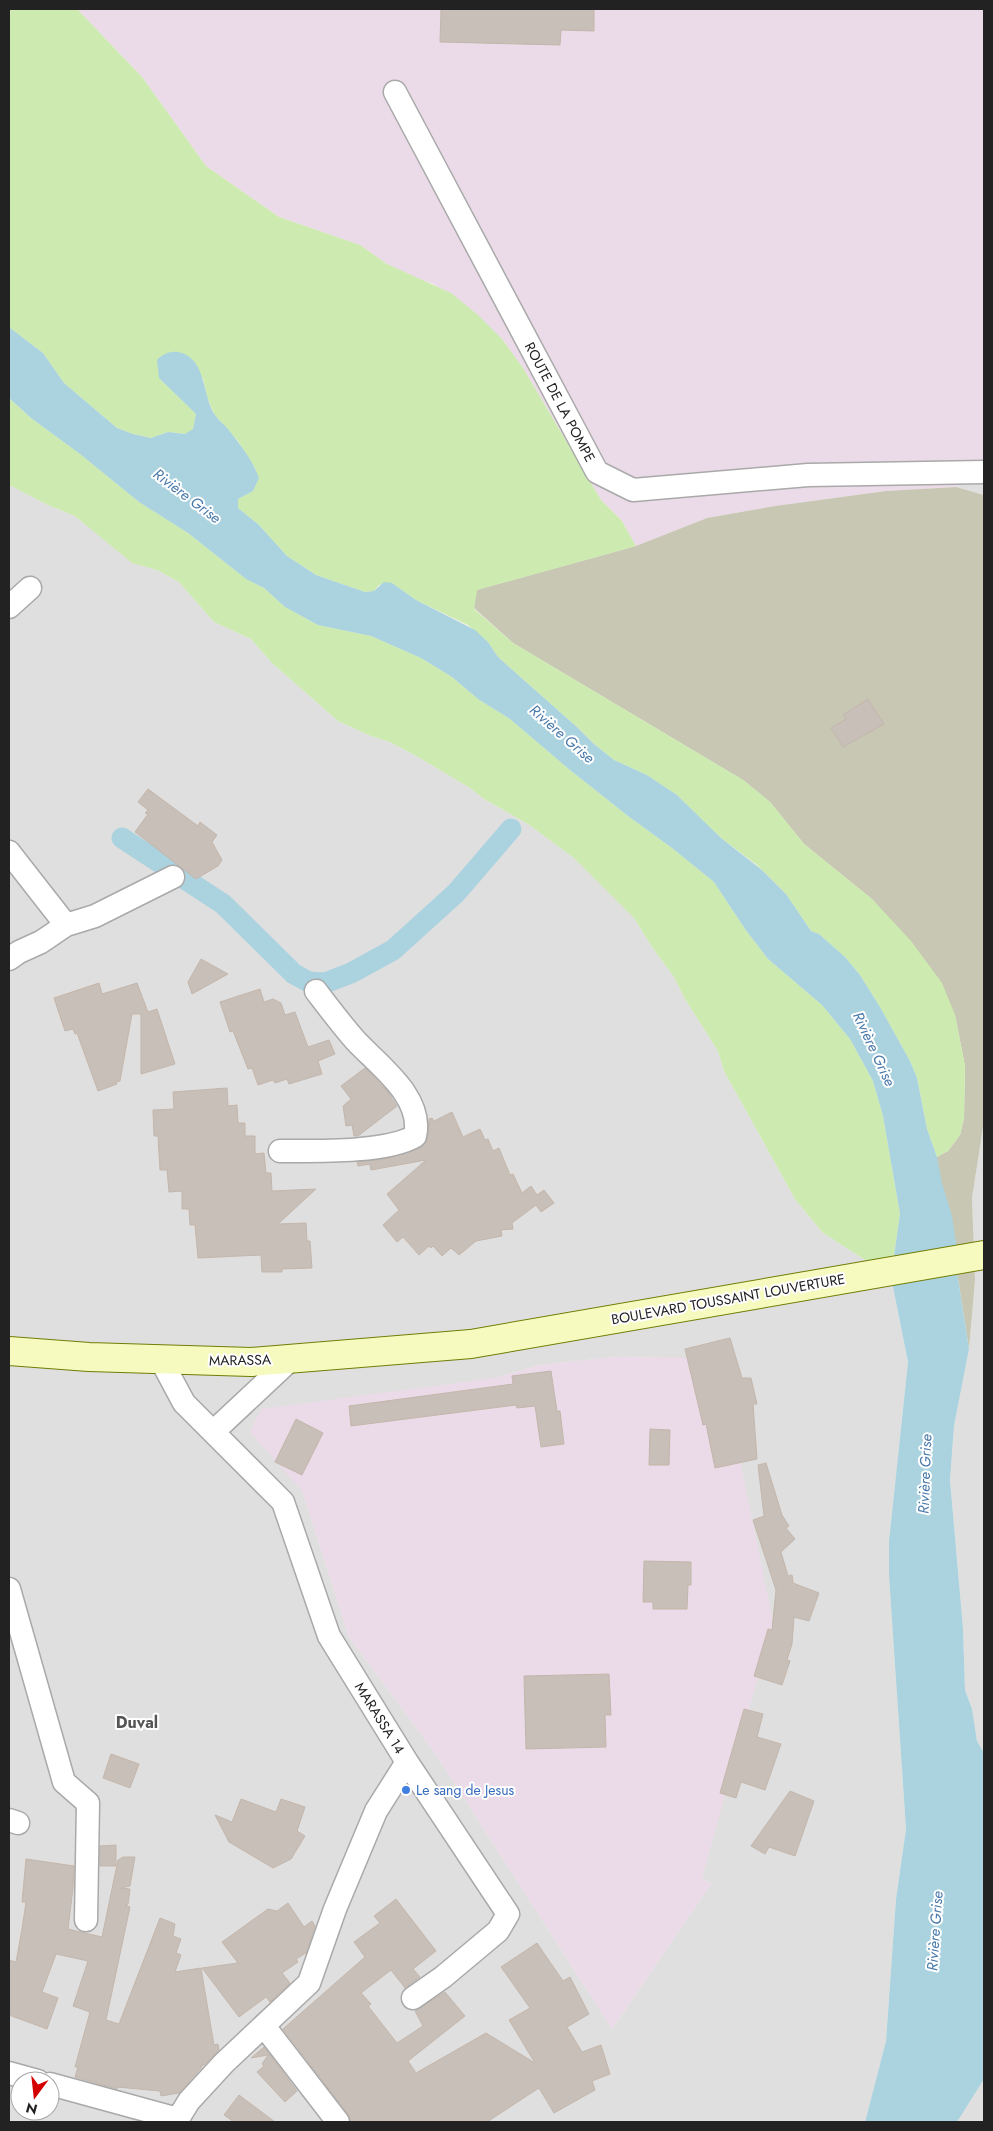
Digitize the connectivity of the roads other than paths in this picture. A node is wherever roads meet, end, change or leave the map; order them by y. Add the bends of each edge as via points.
1 (395, 92) dead end
2 (984, 472) edge
3 (30, 588) dead end
4 (9, 607) edge
5 (9, 852) edge
6 (172, 877) dead end
7 (66, 925) junction
8 (9, 959) edge
9 (316, 991) dead end
10 (280, 1152) dead end
11 (984, 1255) edge
12 (471, 1344) joint
13 (9, 1351) edge
14 (291, 1359) junction
15 (161, 1360) junction
16 (213, 1432) junction
17 (9, 1588) edge
18 (408, 1762) junction
19 (86, 1920) dead end
20 (413, 1998) dead end
21 (264, 2026) junction
22 (60, 2087) edge
23 (177, 2121) edge
24 (338, 2122) edge

1 - 2 street, ROUTE DE LA POMPE via 598,472 634,490 808,475
3 - 4 street
5 - 7 street
6 - 7 street via 95,916
7 - 8 street
9 - 10 street via 340,1024 401,1087 414,1115 415,1136 391,1145
11 - 12 main road, BOULEVARD TOUSSAINT LOUVERTURE
12 - 14 main road, MARASSA
13 - 15 main road, MARASSA
14 - 15 main road, MARASSA via 251,1362
14 - 16 street
15 - 16 street, MARASSA 14 via 184,1403
16 - 18 street, MARASSA 14 via 283,1502 329,1636
17 - 19 street via 64,1782 88,1802
18 - 20 street via 508,1914 498,1931
18 - 21 street, MARASSA 14 via 376,1811 309,1983
21 - 23 street, MARASSA 14 via 212,2076
21 - 24 street
22 - 23 street

